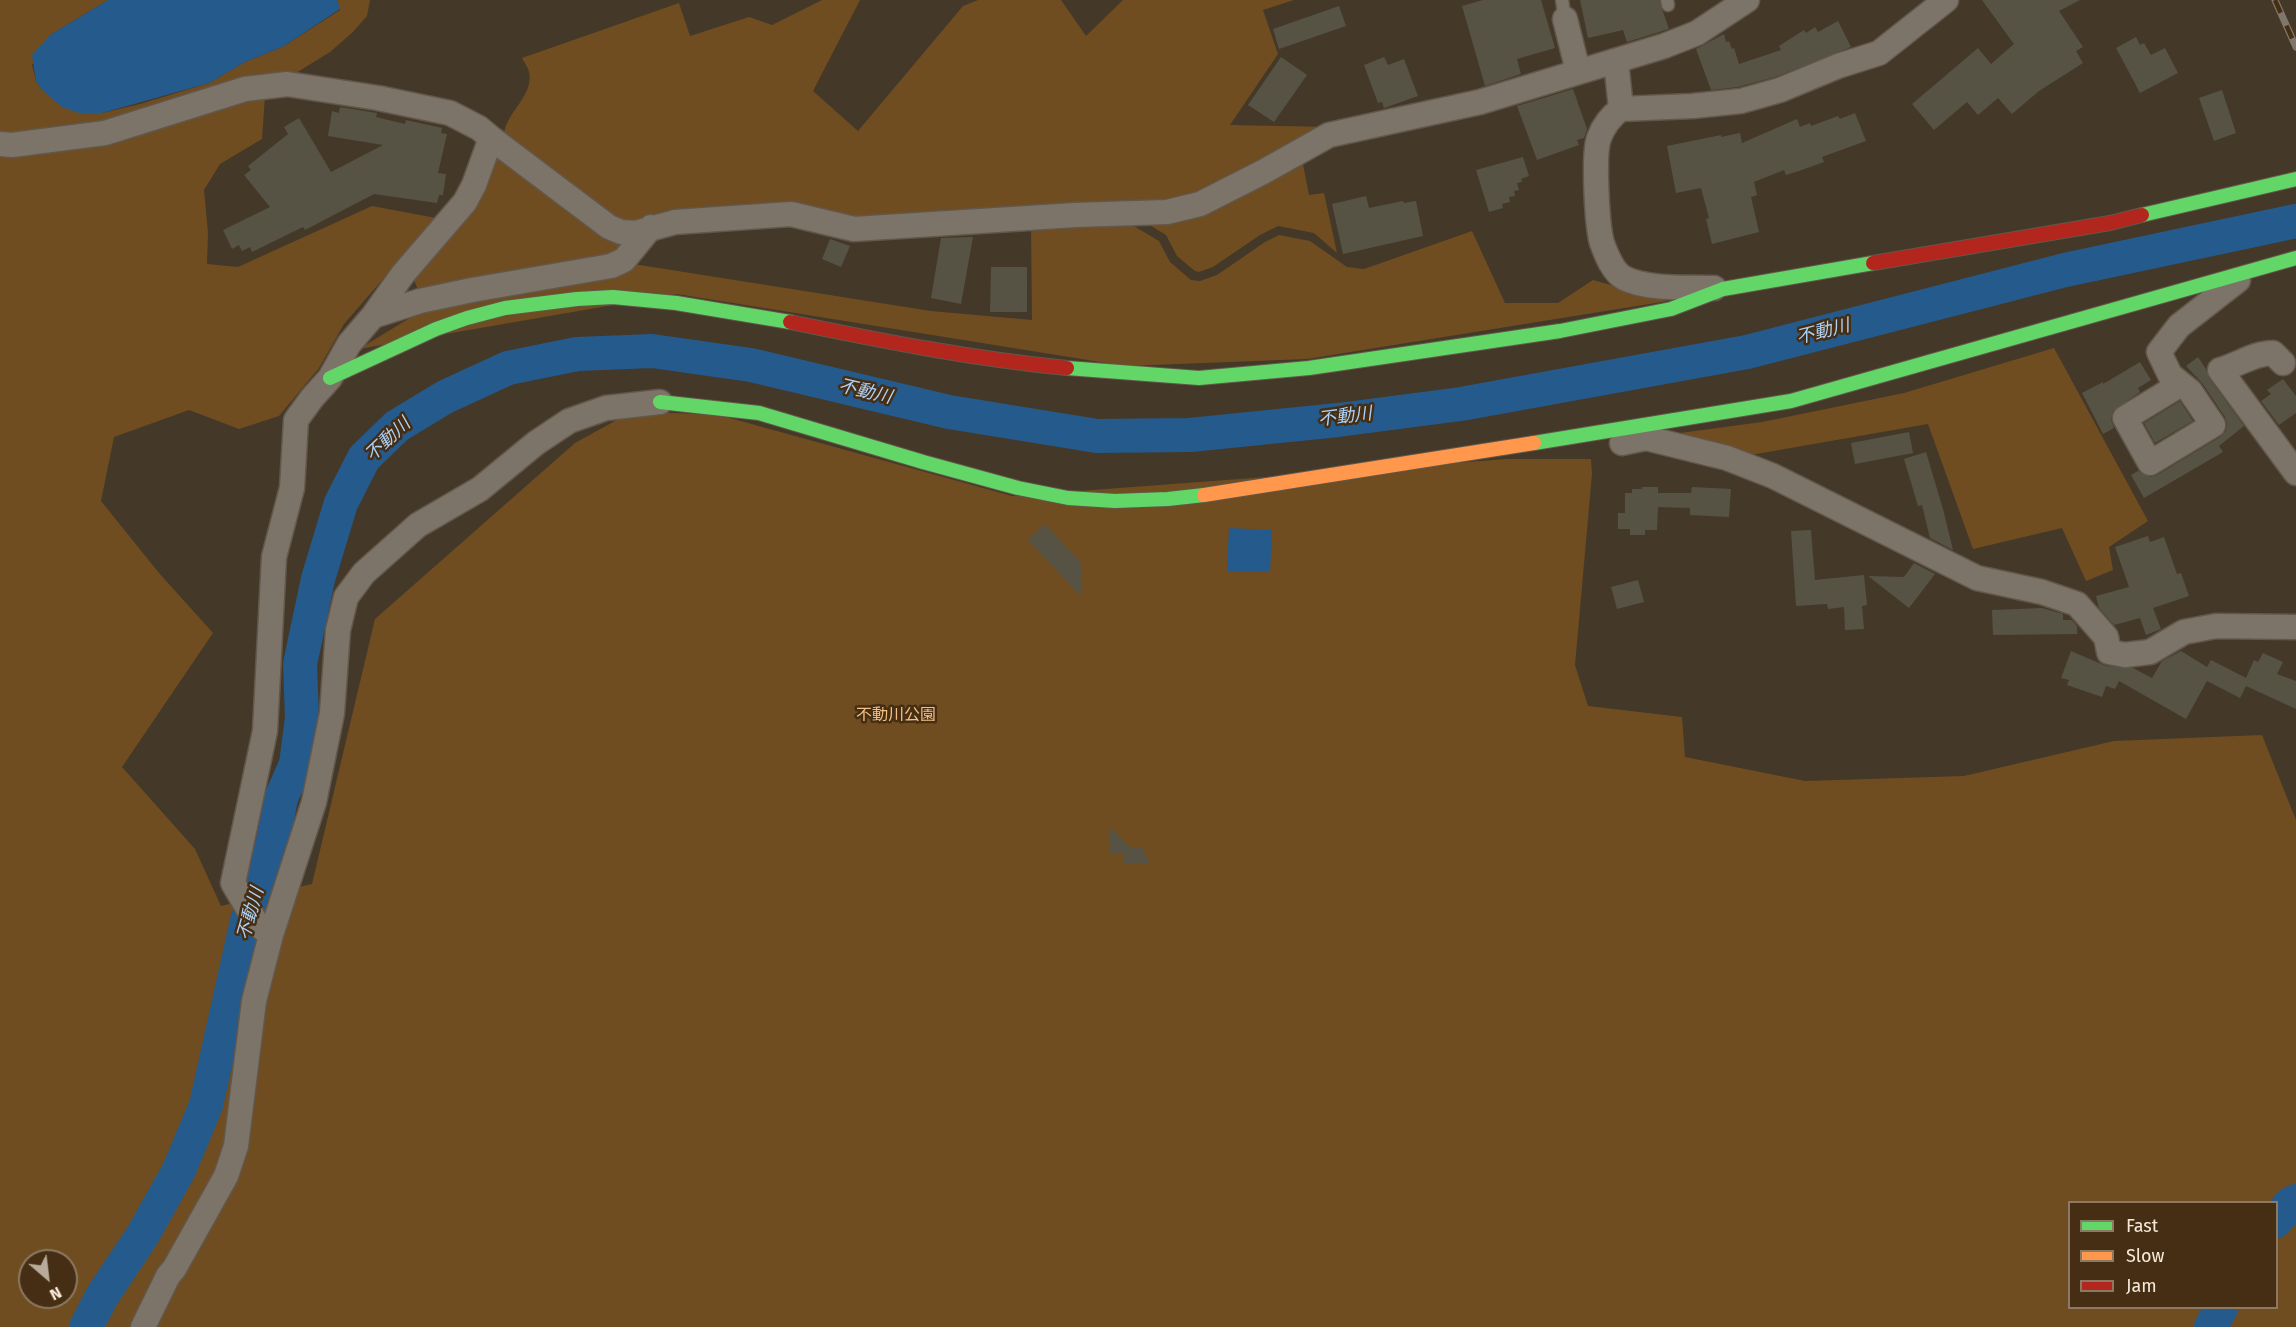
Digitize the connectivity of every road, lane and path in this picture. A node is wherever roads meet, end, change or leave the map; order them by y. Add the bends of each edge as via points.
1 (1747, 0) edge
2 (1946, 0) edge
3 (1564, 10) edge
4 (1616, 61) junction
5 (1578, 71) junction
6 (1621, 109) junction
7 (491, 138) junction
8 (0, 144) edge
9 (2296, 179) edge
10 (651, 227) junction
11 (2296, 258) edge
12 (2250, 271) junction
13 (1723, 289) junction
14 (373, 316) junction
15 (2292, 366) edge
16 (330, 378) junction
17 (2181, 384) dead end
18 (660, 402) joint
19 (1560, 440) junction
20 (2296, 472) edge
21 (2296, 627) edge
22 (264, 929) junction
23 (143, 1327) edge

1 - 4 street via 1697,33
2 - 6 street via 1879,53 1780,90 1693,106
3 - 5 street
4 - 5 street
4 - 6 street
5 - 10 street via 1479,102 1329,135 1200,204 1167,212 854,229 791,214
6 - 13 street via 1599,137 1596,150 1600,231 1610,261 1622,277 1643,285
7 - 8 street via 450,113 287,84 245,89 105,133
7 - 10 street via 609,227 635,233
7 - 14 street via 465,202 403,274
9 - 13 street via 2110,223
10 - 14 street via 624,260 611,266 472,290
11 - 12 street
12 - 17 street via 2179,326 2159,352 2170,375
12 - 19 street via 1791,401
13 - 16 street via 1671,309 1560,331 1218,378 1124,374 995,361 676,303 613,297 577,299 505,308 467,318
14 - 16 street via 349,344
15 - 20 street via 2273,353 2261,353 2220,370
16 - 22 street via 296,420 292,488 274,556 265,731 233,883
18 - 19 street via 759,413 1018,488 1068,498 1115,501 1234,491
18 - 22 street via 606,408 569,421 480,489 418,525 364,573 346,597 338,630 332,713 314,802
19 - 21 street via 1574,449 1646,438 1727,458 1773,476 1977,578 2077,604 2106,637 2109,652 2150,652 2184,632 2216,626
22 - 23 street via 236,1146 226,1176

